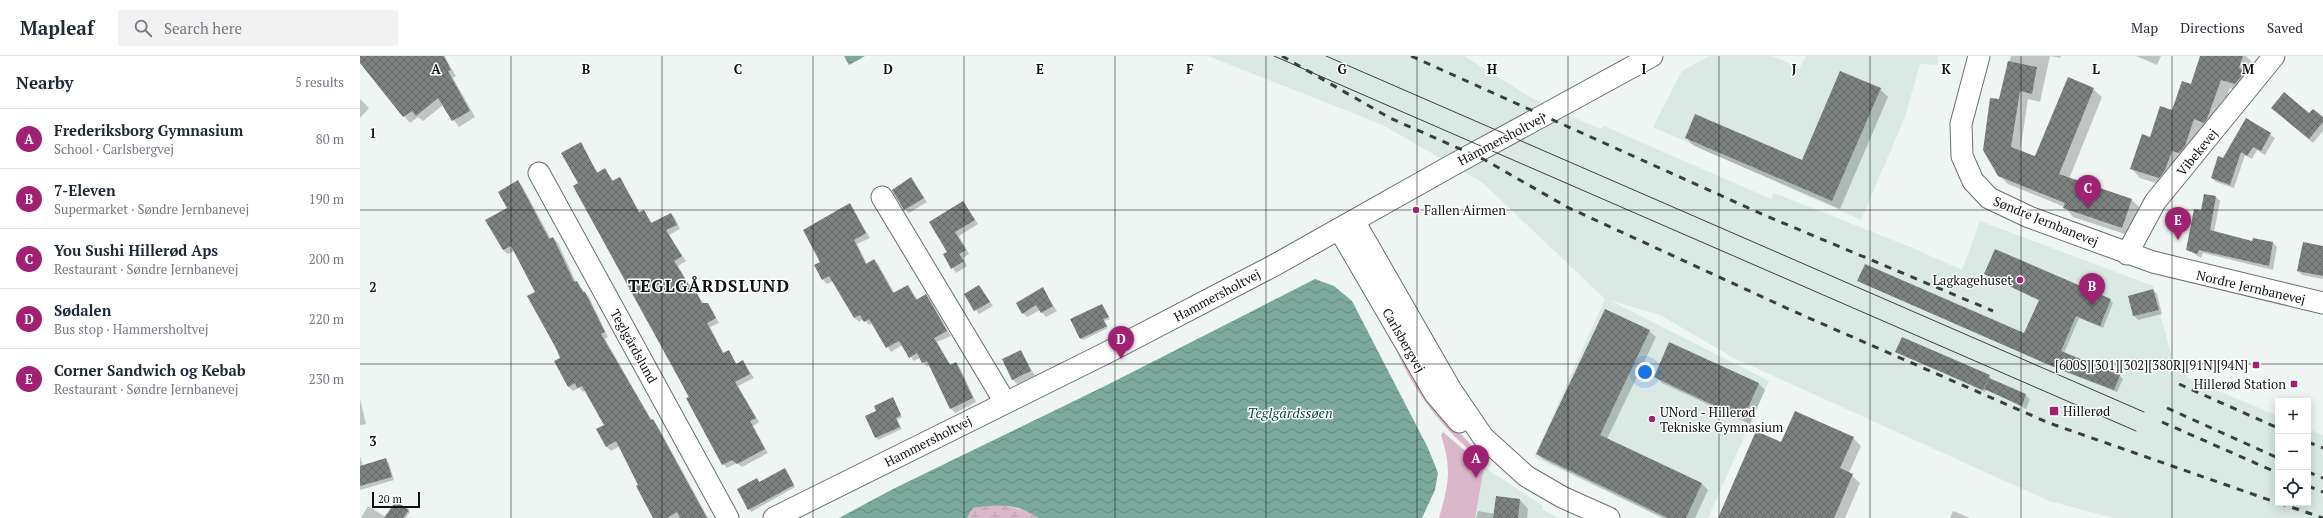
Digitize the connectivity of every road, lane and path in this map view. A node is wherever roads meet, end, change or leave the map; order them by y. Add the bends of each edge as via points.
1 (1652, 56) edge
2 (1979, 56) edge
3 (2274, 56) edge
4 (539, 173) dead end
5 (882, 197) dead end
6 (1347, 225) junction
7 (2127, 254) junction
8 (2180, 270) joint
9 (2323, 303) edge
10 (1005, 402) junction
11 (728, 518) edge
12 (774, 518) edge
13 (1609, 518) edge

1 - 6 street, Hammersholtvej
2 - 7 street, Søndre Jernbanevej via 1961,124 1962,156 1973,181 1989,198 2029,217
3 - 7 street, Vibekevej via 2155,202
4 - 11 street, Teglgårdslund
5 - 10 street
6 - 10 street, Hammersholtvej via 1146,333
6 - 13 street, Carlsbergvej via 1483,437 1526,476 1562,497
7 - 8 street, Søndre Jernbanevej
8 - 9 street, Nordre Jernbanevej
10 - 12 street, Hammersholtvej

